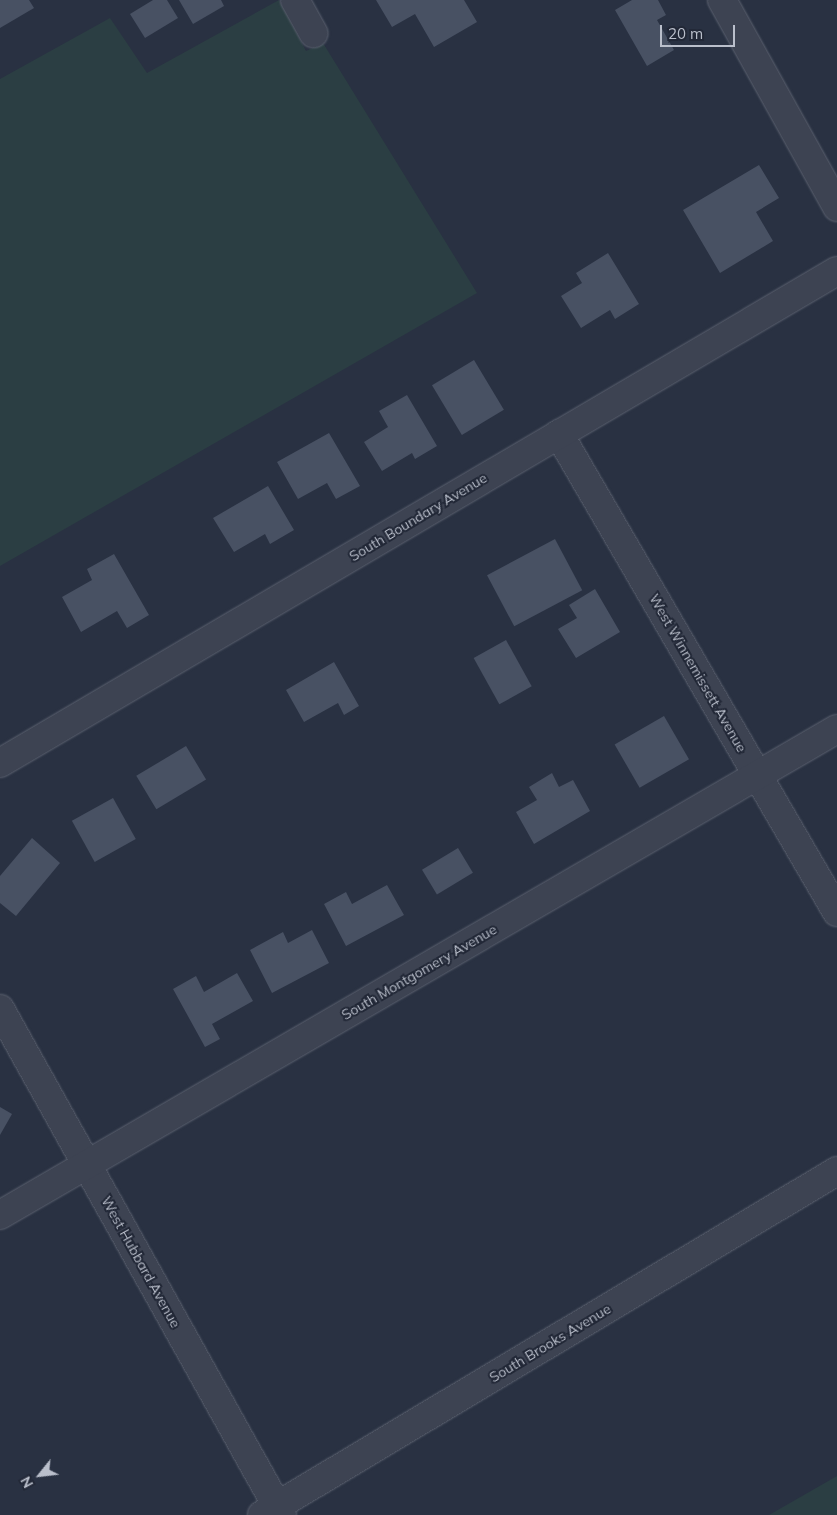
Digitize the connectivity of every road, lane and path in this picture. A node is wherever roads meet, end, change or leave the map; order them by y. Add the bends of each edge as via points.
1 (295, 0) edge
2 (722, 0) edge
3 (314, 34) dead end
4 (837, 207) edge
5 (837, 271) edge
6 (559, 434) junction
7 (837, 729) edge
8 (0, 763) edge
9 (758, 775) junction
10 (837, 912) edge
11 (0, 1009) edge
12 (87, 1165) junction
13 (837, 1170) edge
14 (0, 1215) edge
15 (274, 1512) edge

1 - 3 street
2 - 4 street
5 - 6 street, South Boundary Avenue
6 - 8 street, South Boundary Avenue
6 - 9 street, West Winnemissett Avenue
7 - 9 street, South Montgomery Avenue
9 - 10 street, West Winnemissett Avenue
9 - 12 street, South Montgomery Avenue
11 - 12 street, West Hubbard Avenue
12 - 14 street, South Montgomery Avenue
12 - 15 street, West Hubbard Avenue
13 - 15 street, South Brooks Avenue

